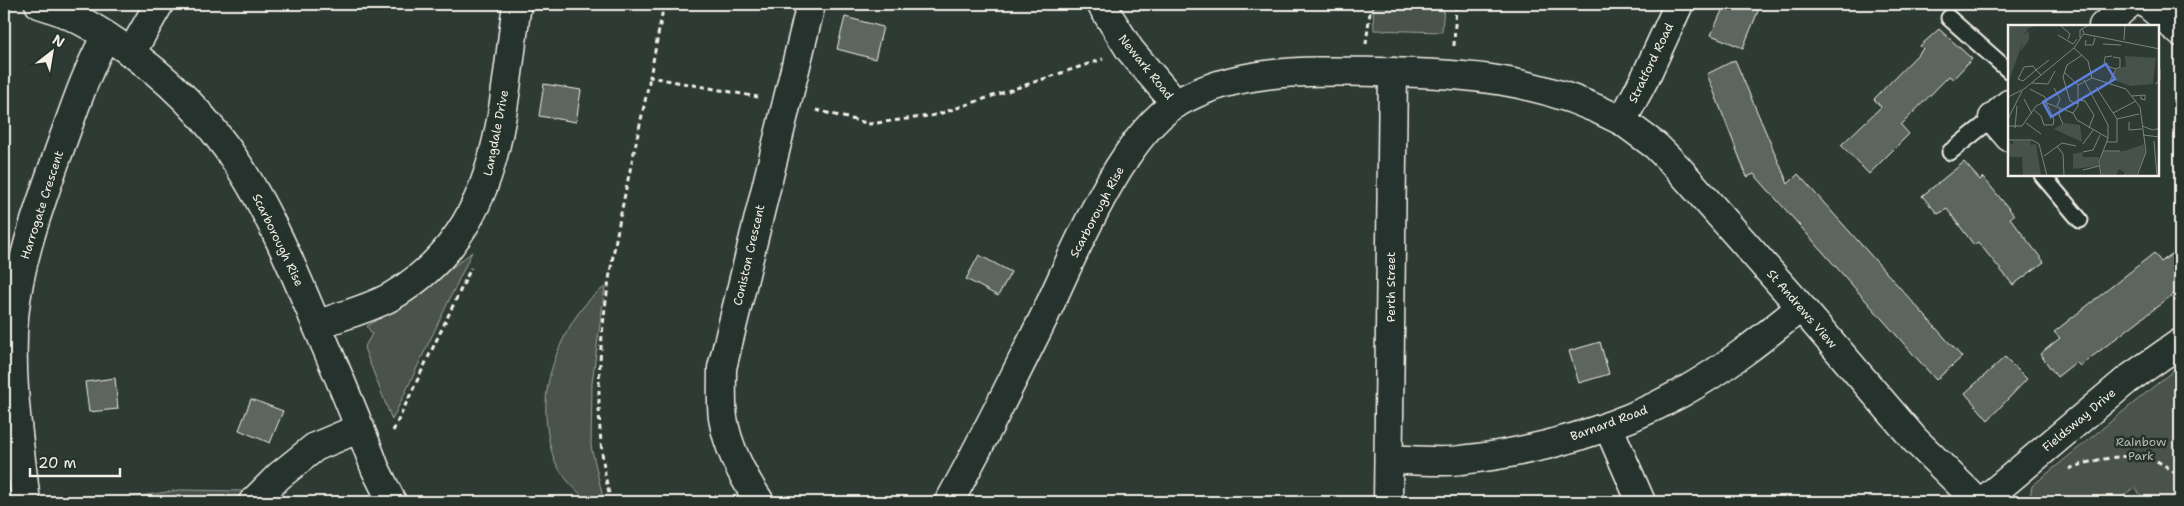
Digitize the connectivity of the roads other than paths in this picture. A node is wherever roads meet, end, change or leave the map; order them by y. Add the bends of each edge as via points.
1 (40, 4) edge
2 (160, 4) edge
3 (517, 4) edge
4 (811, 4) edge
5 (1101, 4) edge
6 (1680, 4) edge
7 (2129, 4) edge
8 (2148, 4) edge
9 (1949, 18) dead end
10 (2104, 25) edge
11 (2180, 32) edge
12 (106, 36) junction
13 (131, 53) junction
14 (2008, 70) edge
15 (1393, 72) junction
16 (1176, 104) junction
17 (2004, 119) edge
18 (1622, 121) junction
19 (1950, 152) dead end
20 (2043, 176) edge
21 (2080, 220) dead end
22 (1801, 307) junction
23 (317, 325) junction
24 (2180, 343) edge
25 (1608, 426) junction
26 (360, 428) junction
27 (1389, 459) junction
28 (952, 501) edge
29 (26, 502) edge
30 (254, 502) edge
31 (392, 502) edge
32 (760, 502) edge
33 (1388, 502) edge
34 (1640, 502) edge
35 (1978, 502) edge
36 (1982, 502) edge

1 - 12 street, Scarborough Rise via 81,19
2 - 13 street
3 - 23 street, Langdale Drive via 490,170 465,225 446,252 414,281 390,297
4 - 32 street, Coniston Crescent via 722,368 723,417 728,442
5 - 16 street, Newark Road via 1130,50
6 - 18 street, Stratford Road
7 - 10 street
8 - 11 street
9 - 14 lane
12 - 13 street, Scarborough Rise
12 - 29 street, Harrogate Crescent via 81,87 50,177 17,290 12,349 13,386
13 - 23 street, Scarborough Rise via 205,118 236,160 282,242
15 - 16 street, Scarborough Rise via 1290,71 1222,83
15 - 18 street, Scarborough Rise via 1453,73 1524,84 1597,108
15 - 27 street, Perth Street
16 - 28 street, Scarborough Rise via 1135,144 1104,194
17 - 19 lane
18 - 22 street, St Andrews View via 1656,146
20 - 21 lane
22 - 25 street, Barnard Road via 1718,370 1680,394
22 - 35 street, St Andrews View via 1915,440
23 - 26 street, Scarborough Rise
24 - 36 street, Fieldsway Drive via 2127,380
25 - 27 street, Barnard Road via 1498,455 1459,460
25 - 34 street
26 - 30 street via 316,447 279,476
26 - 31 street, Scarborough Rise
27 - 33 street, Perth Street

